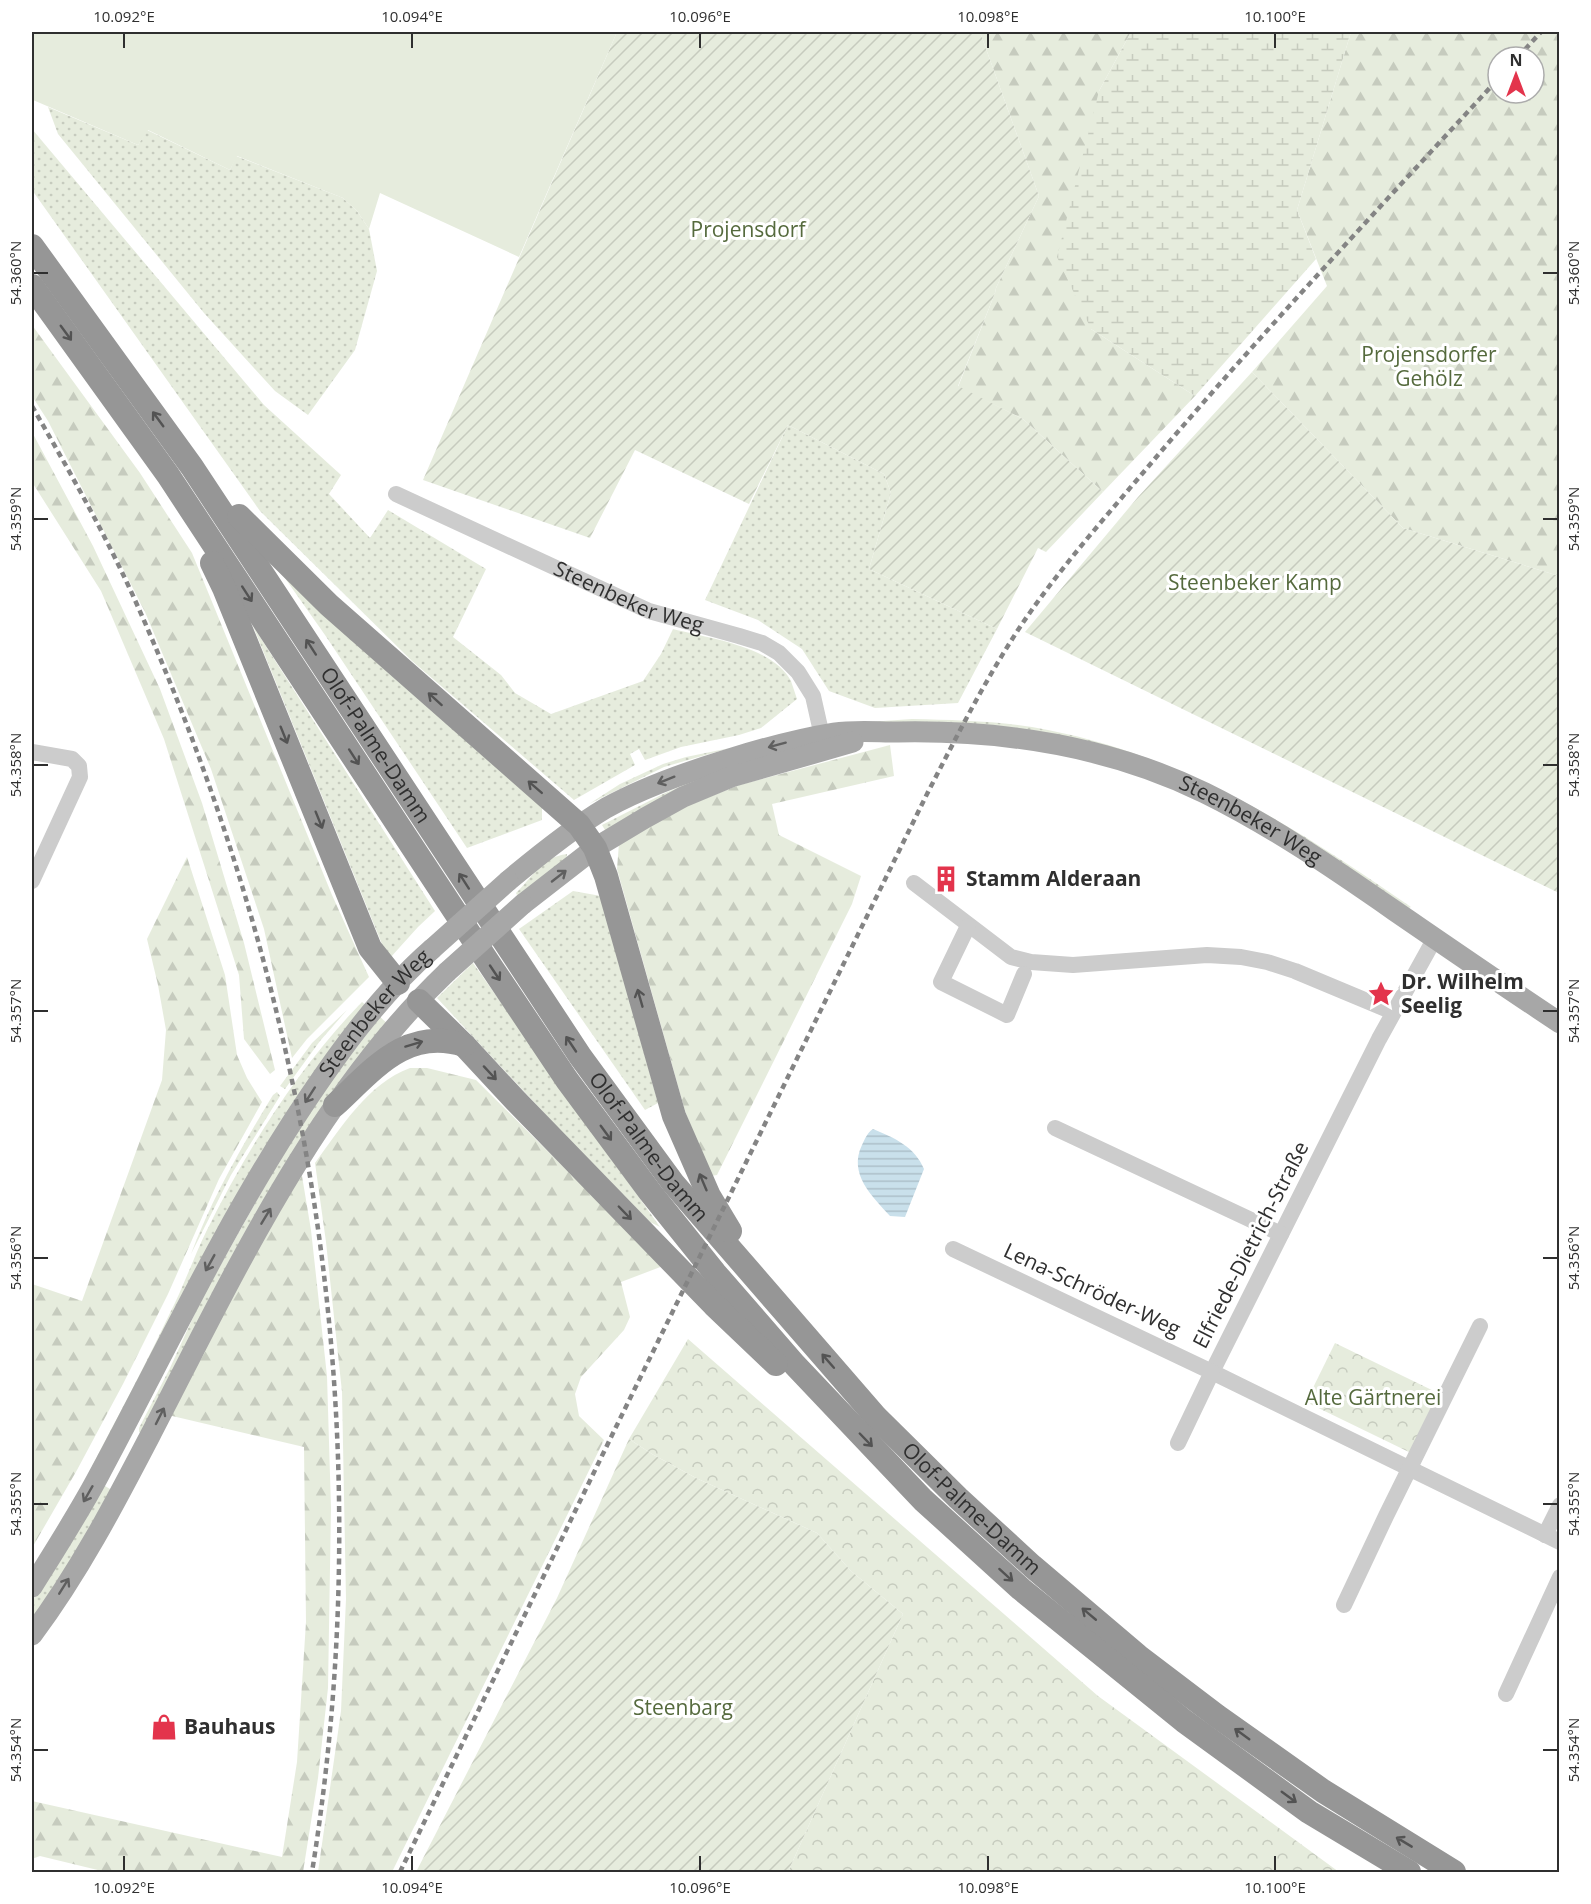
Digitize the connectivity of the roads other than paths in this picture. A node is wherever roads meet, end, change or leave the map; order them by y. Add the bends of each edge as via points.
1 (32, 246) edge
2 (32, 286) edge
3 (192, 467) junction
4 (168, 475) junction
5 (396, 494) dead end
6 (824, 742) junction
7 (32, 752) edge
8 (579, 825) junction
9 (595, 848) junction
10 (32, 880) edge
11 (914, 883) dead end
12 (968, 926) junction
13 (1435, 938) junction
14 (1024, 974) dead end
15 (398, 983) junction
16 (419, 1001) junction
17 (1393, 1012) junction
18 (1560, 1023) edge
19 (464, 1045) junction
20 (335, 1105) junction
21 (1055, 1128) dead end
22 (1281, 1234) junction
23 (953, 1249) dead end
24 (764, 1287) junction
25 (1480, 1326) dead end
26 (1212, 1372) junction
27 (825, 1398) junction
28 (116, 1442) junction
29 (1178, 1443) dead end
30 (140, 1455) junction
31 (1410, 1468) junction
32 (1560, 1505) edge
33 (1552, 1538) edge
34 (1560, 1577) edge
35 (32, 1587) edge
36 (1344, 1605) dead end
37 (32, 1635) edge
38 (1506, 1694) dead end
39 (1409, 1872) edge
40 (1454, 1872) edge

3 -> 1 highway, Olof-Palme-Damm
2 -> 4 highway, Olof-Palme-Damm
8 -> 3 highway via 329,604 262,542
24 -> 3 highway, Olof-Palme-Damm via 673,1183 579,1056
4 -> 15 highway via 224,588 370,948
4 -> 27 highway, Olof-Palme-Damm via 567,1080 715,1273
5 - 6 street, Steenbeker Weg via 649,611 762,644 788,661 808,686
6 -> 8 main road, Steenbeker Weg via 771,747 670,778
6 - 9 main road, Steenbeker Weg via 701,789
6 - 13 main road, Steenbeker Weg via 862,731 976,732 1036,739 1110,756 1174,779 1292,841
7 - 10 street via 72,759 79,766 80,777
8 - 9 highway
8 - 15 main road, Steenbeker Weg, bridge via 508,881
16 -> 9 main road, Steenbeker Weg, bridge via 523,904
24 -> 9 highway via 709,1196 675,1116
11 - 12 street
12 - 14 street via 941,982 1006,1015
12 - 17 street via 1011,957 1031,962 1073,965 1207,955 1258,960
13 - 17 street, Elfriede-Dietrich-Straße
13 - 18 main road, Steenbeker Weg
15 - 16 main road
15 -> 28 main road, Steenbeker Weg via 320,1080 265,1164
16 - 19 highway
16 - 20 main road, Steenbeker Weg
17 - 22 street, Elfriede-Dietrich-Straße
20 -> 19 highway via 384,1059 404,1047 433,1040
19 -> 27 highway via 769,1359
30 -> 20 main road, Steenbeker Weg via 262,1222
21 - 22 street
22 - 26 street, Elfriede-Dietrich-Straße
23 - 26 street, Lena-Schröder-Weg
40 -> 24 highway, Olof-Palme-Damm via 1323,1791 1138,1656 958,1498 876,1417
25 - 31 street
26 - 29 street
26 - 31 street, Elfriede-Dietrich-Straße
27 -> 39 highway, Olof-Palme-Damm via 923,1500 1117,1669 1309,1812
28 - 30 main road
28 -> 35 main road, Steenbeker Weg
37 -> 30 main road, Steenbeker Weg
31 - 33 street, Elfriede-Dietrich-Straße
31 - 36 street
32 - 33 street, Elfriede-Dietrich-Straße
34 - 38 street

